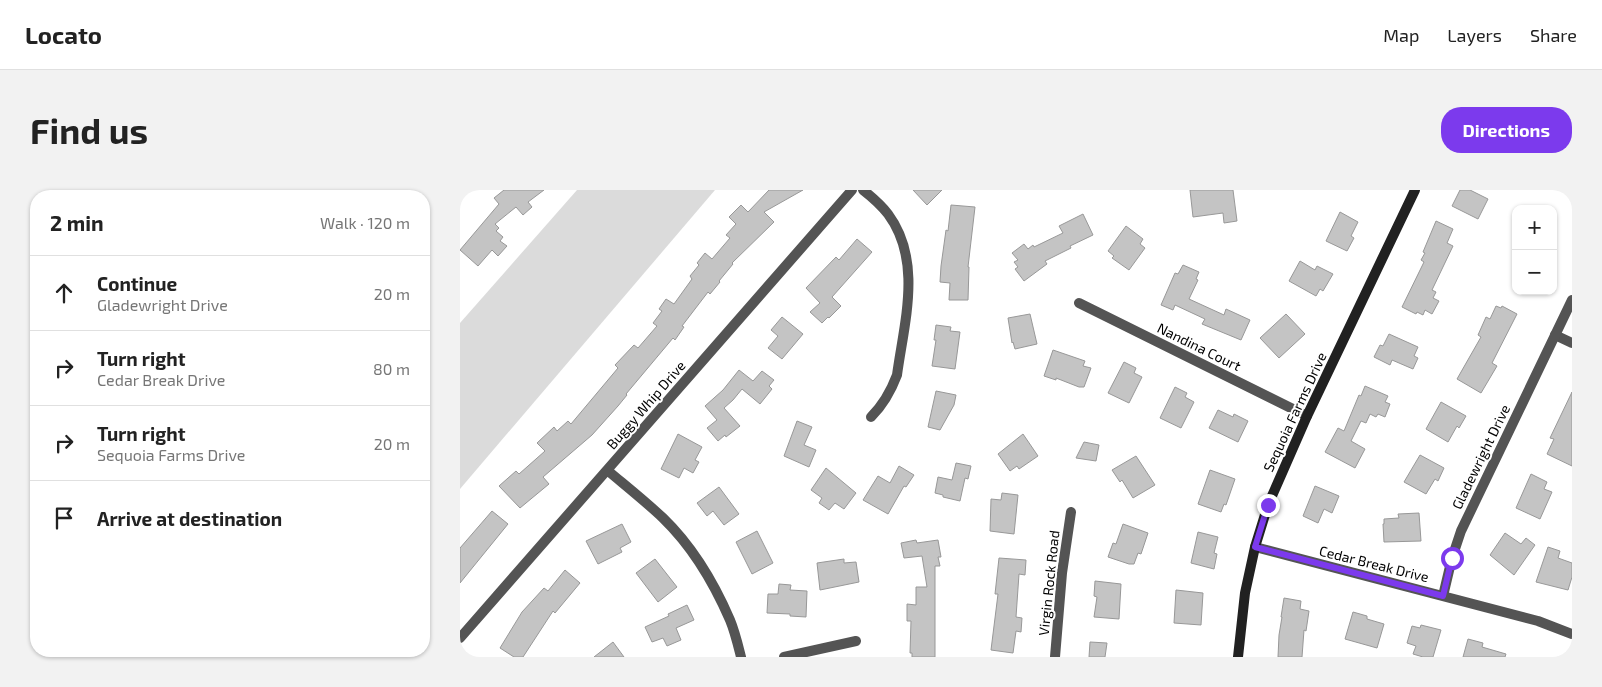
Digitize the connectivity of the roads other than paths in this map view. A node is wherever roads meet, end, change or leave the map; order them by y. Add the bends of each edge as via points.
1 (852, 190) edge
2 (863, 190) edge
3 (1415, 190) edge
4 (1572, 300) edge
5 (1079, 303) dead end
6 (1555, 335) junction
7 (1572, 343) edge
8 (1307, 416) junction
9 (871, 418) dead end
10 (607, 470) junction
11 (1071, 512) dead end
12 (1255, 547) junction
13 (1443, 596) junction
14 (1572, 634) edge
15 (460, 638) edge
16 (856, 641) dead end
17 (741, 657) edge
18 (784, 657) edge
19 (1055, 657) edge
20 (1238, 657) edge

1 - 10 street, Buggy Whip Drive
2 - 9 street via 888,214 900,235 909,272 897,375 882,405
3 - 8 street, Sequoia Farms Drive
4 - 6 street, Gladewright Drive
5 - 8 street, Nandina Court
6 - 7 street
6 - 13 street, Gladewright Drive via 1461,531
8 - 12 street, Sequoia Farms Drive via 1268,505
10 - 15 street, Buggy Whip Drive
10 - 17 street via 663,518 700,563 731,622
11 - 19 street, Virgin Rock Road
12 - 13 street, Cedar Break Drive
12 - 20 street, Sequoia Farms Drive via 1245,593
13 - 14 street, Cedar Break Drive via 1538,621
16 - 18 street

